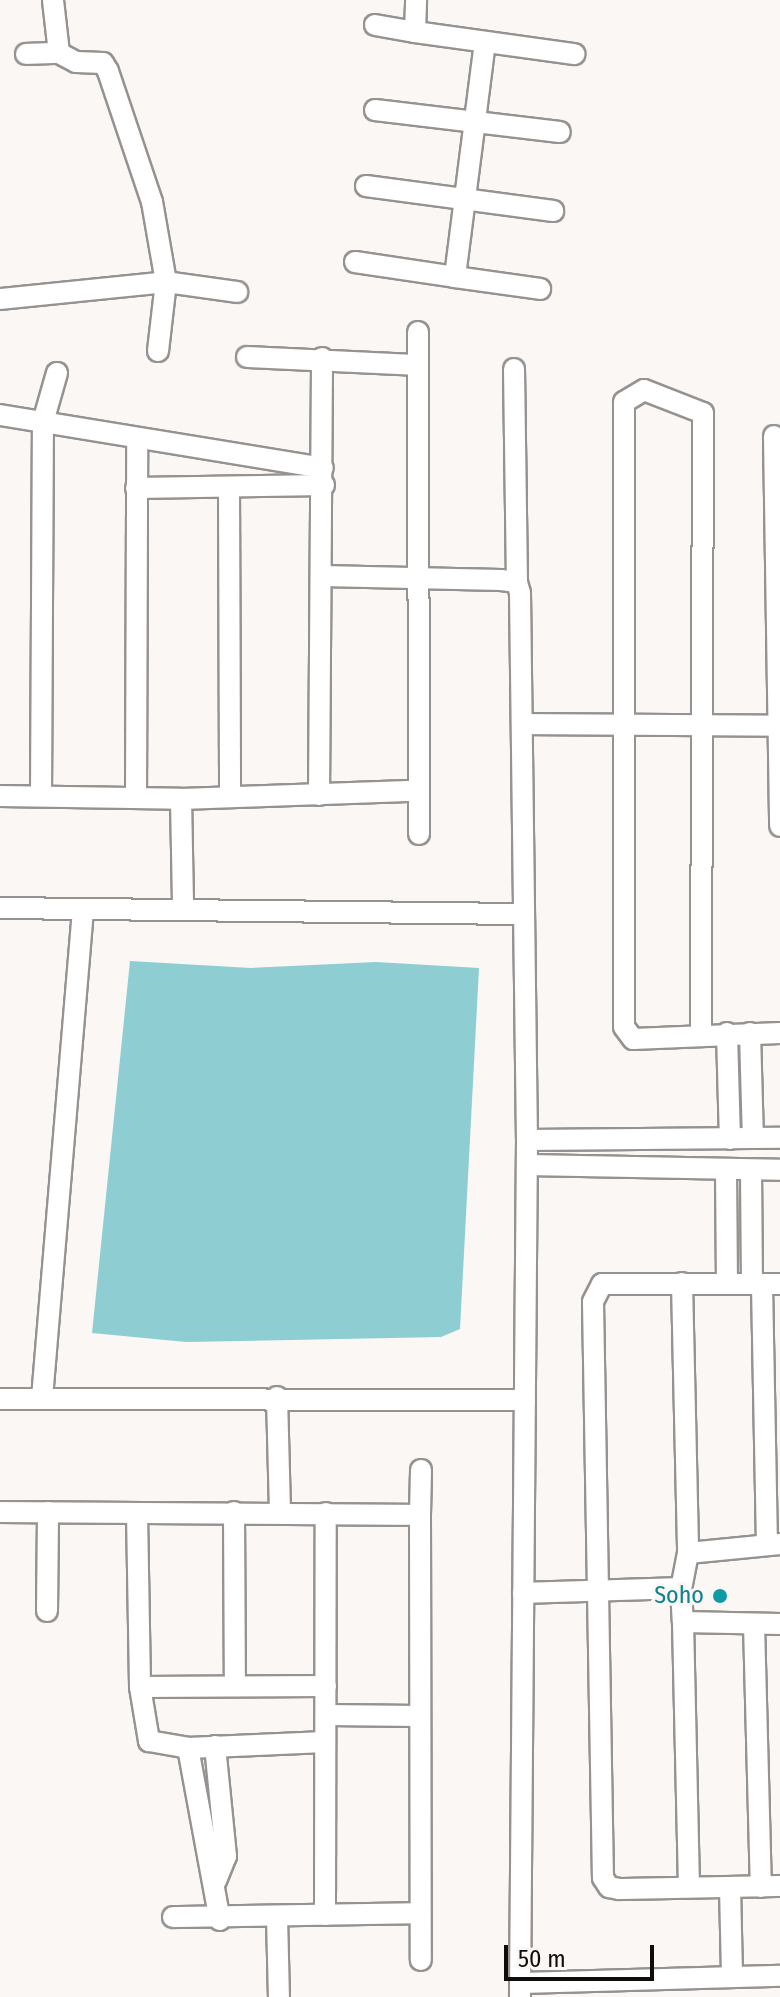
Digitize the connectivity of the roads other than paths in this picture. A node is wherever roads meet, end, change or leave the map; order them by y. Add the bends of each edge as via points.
1 (53, 0) edge
2 (416, 0) edge
3 (375, 25) dead end
4 (415, 32) junction
5 (485, 42) junction
6 (59, 53) junction
7 (26, 54) dead end
8 (574, 54) dead end
9 (375, 110) dead end
10 (475, 122) junction
11 (560, 132) dead end
12 (366, 186) dead end
13 (465, 199) junction
14 (553, 211) dead end
15 (355, 262) dead end
16 (455, 277) junction
17 (166, 282) junction
18 (540, 289) dead end
19 (237, 292) dead end
20 (0, 299) edge
21 (418, 332) dead end
22 (158, 351) dead end
23 (247, 357) dead end
24 (322, 358) junction
25 (415, 365) junction
26 (514, 369) dead end
27 (57, 373) dead end
28 (0, 415) edge
29 (43, 422) junction
30 (774, 436) dead end
31 (137, 438) junction
32 (324, 476) junction
33 (136, 488) junction
34 (229, 488) junction
35 (779, 499) edge
36 (322, 576) junction
37 (416, 578) junction
38 (517, 582) junction
39 (779, 582) edge
40 (779, 650) edge
41 (524, 724) junction
42 (778, 726) edge
43 (624, 727) junction
44 (703, 729) junction
45 (415, 791) junction
46 (136, 795) junction
47 (230, 795) junction
48 (319, 795) junction
49 (0, 796) edge
50 (41, 796) junction
51 (181, 799) junction
52 (780, 826) edge
53 (419, 834) dead end
54 (183, 907) junction
55 (0, 908) edge
56 (83, 911) junction
57 (524, 914) junction
58 (701, 1033) junction
59 (727, 1033) junction
60 (750, 1033) junction
61 (780, 1033) edge
62 (753, 1138) junction
63 (780, 1138) edge
64 (730, 1139) junction
65 (527, 1140) junction
66 (527, 1165) junction
67 (726, 1170) junction
68 (780, 1170) edge
69 (751, 1171) junction
70 (682, 1283) junction
71 (727, 1284) junction
72 (765, 1284) edge
73 (277, 1397) junction
74 (42, 1398) junction
75 (0, 1399) edge
76 (525, 1400) junction
77 (421, 1470) dead end
78 (0, 1512) edge
79 (48, 1512) junction
80 (234, 1512) junction
81 (280, 1512) junction
82 (137, 1513) junction
83 (326, 1513) junction
84 (420, 1515) junction
85 (774, 1544) edge
86 (688, 1553) junction
87 (681, 1588) junction
88 (599, 1591) junction
89 (523, 1593) junction
90 (47, 1611) dead end
91 (683, 1622) junction
92 (754, 1624) junction
93 (780, 1624) edge
94 (235, 1686) junction
95 (326, 1686) junction
96 (140, 1687) junction
97 (326, 1715) junction
98 (420, 1716) junction
99 (325, 1742) junction
100 (215, 1746) junction
101 (188, 1748) junction
102 (216, 1881) junction
103 (771, 1886) edge
104 (689, 1887) junction
105 (730, 1887) junction
106 (420, 1913) junction
107 (325, 1915) junction
108 (173, 1917) dead end
109 (277, 1917) junction
110 (220, 1920) junction
111 (421, 1960) dead end
112 (780, 1976) edge
113 (732, 1977) junction
114 (521, 1990) edge
115 (279, 1997) edge

1 - 6 street
2 - 4 street
3 - 4 street
4 - 5 street
5 - 8 street
5 - 10 street
6 - 7 street
6 - 17 street via 76,62 103,63 108,71 152,202
9 - 10 street
10 - 11 street
10 - 13 street
12 - 13 street
13 - 14 street
13 - 16 street
15 - 16 street
16 - 18 street
17 - 19 street
17 - 20 street
17 - 22 street
21 - 25 street
23 - 24 street
24 - 25 street
24 - 32 street
25 - 37 street
26 - 38 street
27 - 29 street
28 - 29 street
29 - 31 street
29 - 50 street
30 - 35 street
31 - 32 street
31 - 33 street
32 - 34 street
32 - 36 street
33 - 34 street
33 - 46 street
34 - 47 street
35 - 39 street
36 - 37 street
36 - 48 street
37 - 38 street
37 - 45 street
38 - 41 street
39 - 40 street
40 - 42 street
41 - 43 street
41 - 57 street
42 - 44 street
42 - 52 street
43 - 44 street
43 - 44 street via 624,402 644,390 703,413
43 - 58 street via 624,1027 633,1039
44 - 58 street
45 - 48 street
45 - 53 street
46 - 50 street
46 - 51 street
47 - 48 street
47 - 51 street
49 - 50 street
51 - 54 street
54 - 56 street
54 - 57 street
55 - 56 street
56 - 74 street
57 - 65 street
58 - 59 street
59 - 60 street
59 - 64 street
60 - 61 street
60 - 62 street
62 - 63 street
62 - 64 street
64 - 65 street
65 - 66 street
66 - 67 street
66 - 76 street
67 - 69 street
67 - 71 street
68 - 69 street
69 - 72 street
70 - 71 street
70 - 86 street
70 - 88 street via 602,1284 594,1295
71 - 72 street
72 - 85 street
73 - 74 street
73 - 76 street
73 - 81 street
74 - 75 street
76 - 89 street
77 - 84 street
78 - 79 street
79 - 82 street
79 - 90 street
80 - 81 street
80 - 82 street
80 - 94 street
81 - 83 street
82 - 96 street
83 - 84 street
83 - 95 street
84 - 98 street
85 - 86 street
86 - 87 street
87 - 88 street
87 - 91 street
88 - 89 street
88 - 104 street via 603,1878 609,1887 619,1889
89 - 114 street
91 - 92 street
91 - 104 street
92 - 93 street
92 - 103 street
94 - 95 street
94 - 96 street
95 - 97 street
96 - 101 street via 146,1738
97 - 98 street
97 - 99 street
98 - 106 street
99 - 100 street
99 - 107 street
100 - 101 street
100 - 102 street via 226,1856
101 - 102 street via 205,1854
102 - 110 street
103 - 105 street
104 - 105 street
105 - 113 street
106 - 107 street
106 - 111 street
107 - 109 street
108 - 110 street
109 - 110 street
109 - 115 street
112 - 113 street
113 - 114 street

